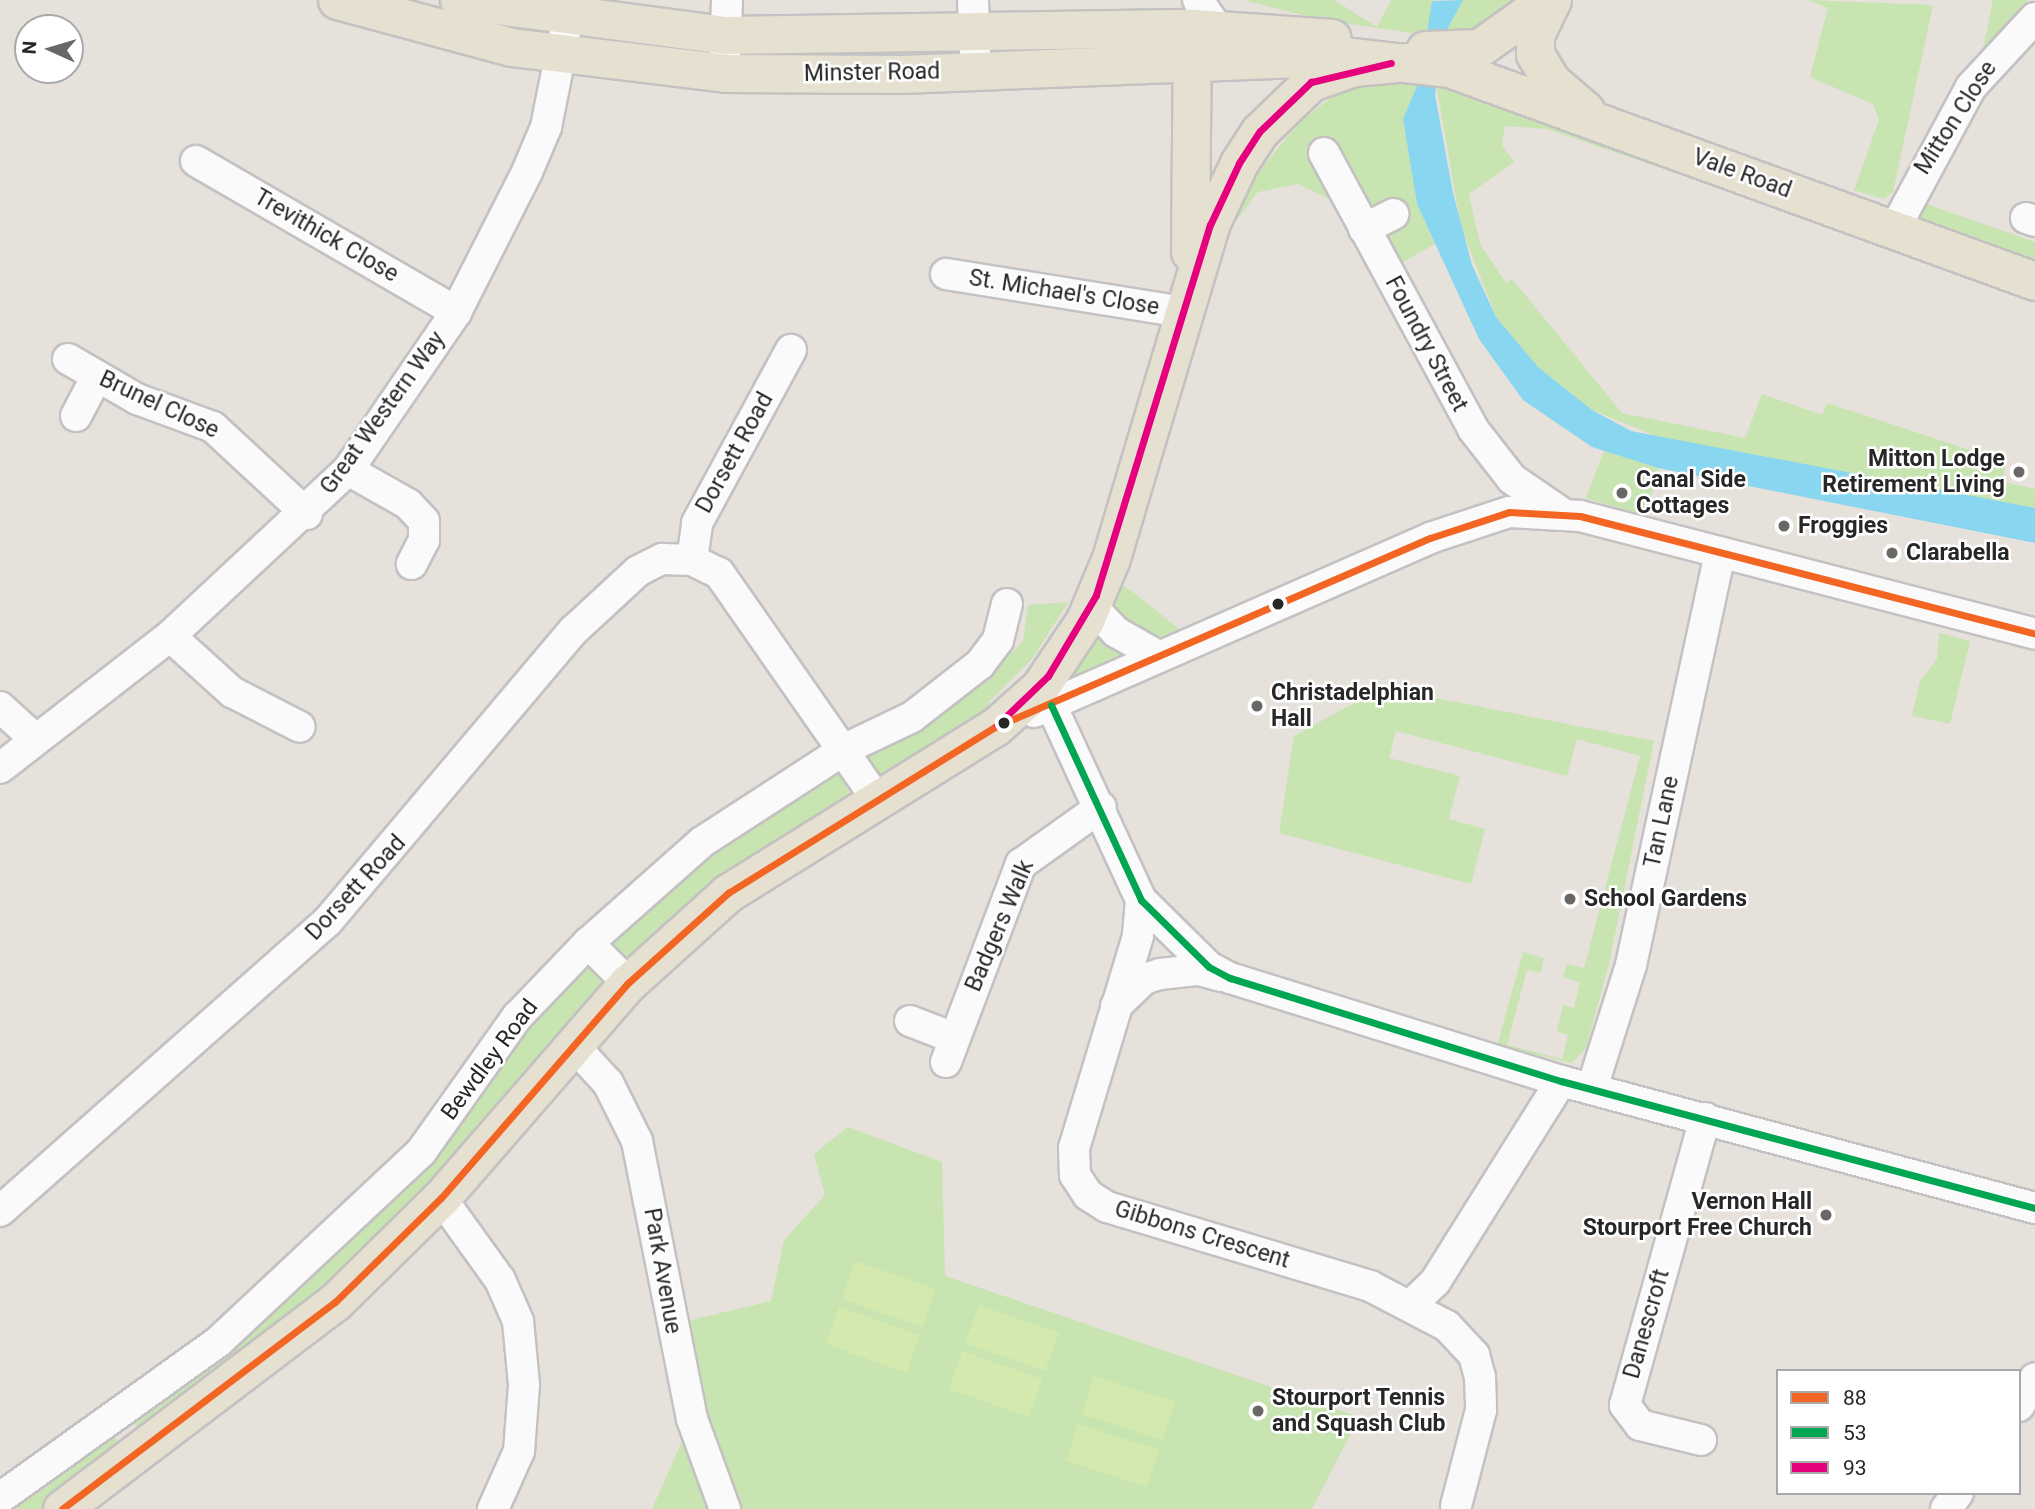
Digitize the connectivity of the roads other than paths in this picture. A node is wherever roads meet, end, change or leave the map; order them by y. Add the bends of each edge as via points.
1 (337, 0) edge
2 (459, 0) edge
3 (1547, 0) edge
4 (1552, 0) edge
5 (408, 11) edge
6 (974, 17) edge
7 (567, 18) junction
8 (726, 18) edge
9 (2035, 18) edge
10 (1201, 30) edge
11 (562, 55) junction
12 (1428, 59) junction
13 (976, 70) junction
14 (725, 73) junction
15 (1603, 122) junction
16 (1324, 152) dead end
17 (196, 161) dead end
18 (1394, 214) dead end
19 (1210, 225) junction
20 (1364, 229) junction
21 (1894, 230) junction
22 (946, 274) dead end
23 (2035, 281) edge
24 (456, 312) junction
25 (1182, 312) junction
26 (792, 350) dead end
27 (68, 359) dead end
28 (97, 376) junction
29 (76, 416) dead end
30 (348, 470) junction
31 (1559, 511) junction
32 (307, 514) junction
33 (1720, 553) junction
34 (692, 560) junction
35 (412, 565) dead end
36 (1007, 604) dead end
37 (1091, 606) junction
38 (2035, 634) edge
39 (170, 636) junction
40 (1158, 656) junction
41 (1051, 705) junction
42 (0, 707) edge
43 (300, 727) dead end
44 (995, 727) junction
45 (35, 739) junction
46 (845, 749) junction
47 (0, 768) edge
48 (876, 798) junction
49 (1101, 807) junction
50 (1142, 900) junction
51 (588, 943) junction
52 (1230, 978) junction
53 (628, 984) junction
54 (1112, 1012) junction
55 (910, 1021) dead end
56 (574, 1046) junction
57 (1561, 1081) junction
58 (1592, 1088) junction
59 (1705, 1118) junction
60 (441, 1198) junction
61 (2035, 1208) edge
62 (0, 1212) edge
63 (1410, 1306) junction
64 (2035, 1378) edge
65 (2021, 1402) edge
66 (111, 1419) junction
67 (1701, 1440) dead end
68 (137, 1456) junction
69 (0, 1498) edge
70 (81, 1503) edge
71 (1456, 1506) dead end
72 (493, 1509) edge
73 (725, 1509) edge

1 - 5 main road, Minster Road
2 - 7 main road, Minster Road
3 - 12 main road via 1494,41
4 - 15 main road via 1535,35 1535,54 1560,90
5 - 11 main road, Minster Road
6 - 8 main road, Minster Road
6 - 10 main road, Minster Road
6 - 13 street
7 - 8 main road, Minster Road
7 - 11 street, Great Western Way
8 - 14 street
9 - 21 street, Mitton Close via 1971,87
10 - 12 main road, Minster Road via 1343,56
10 - 13 main road, Minster Road
10 - 19 main road
10 - 25 main road
11 - 14 main road, Minster Road
11 - 24 street, Great Western Way via 546,127
12 - 15 main road, Vale Road
12 - 19 main road via 1337,71 1301,90 1260,131
13 - 14 main road, Minster Road
15 - 21 main road, Vale Road
16 - 20 street, Foundry Street
17 - 24 street, Trevithick Close
18 - 20 street
19 - 25 main road
20 - 31 street, Foundry Street via 1480,440 1512,479
21 - 23 main road, Vale Road
22 - 25 street, St. Michael's Close
24 - 30 street, Great Western Way
25 - 37 main road via 1124,522
26 - 34 street, Dorsett Road via 696,523
27 - 28 street, Brunel Close
28 - 29 street
28 - 32 street, Brunel Close via 152,406 213,427
30 - 32 street, Great Western Way
30 - 35 street via 408,504 424,521 424,540
31 - 33 street
31 - 40 street via 1468,522
32 - 39 street, Great Western Way
33 - 38 street
33 - 58 street, Tan Lane via 1631,965
34 - 46 street via 719,573
34 - 62 street, Dorsett Road via 662,559 638,571 582,622 327,922
36 - 46 street, Bewdley Road via 998,640 979,664 912,717
37 - 40 street via 1116,632
37 - 44 main road via 1048,676
39 - 43 street via 232,692
39 - 45 street, Great Western Way
40 - 41 street
41 - 44 street
41 - 49 street
42 - 45 street
44 - 48 main road
45 - 47 street, Great Western Way
46 - 48 street
46 - 51 street, Bewdley Road via 702,842
48 - 53 main road via 728,893
49 - 50 street
49 - 55 street, Badgers Walk via 1021,864 950,1050
50 - 52 street via 1201,960
50 - 54 street, Gibbons Crescent via 1138,936
51 - 53 street
51 - 66 street, Bewdley Road via 517,1017 421,1152 339,1234 219,1341
52 - 54 street via 1199,970 1160,974 1128,992
52 - 57 street
53 - 56 main road
54 - 63 street, Gibbons Crescent via 1074,1148 1075,1175 1088,1195 1107,1207 1370,1286
56 - 60 main road
56 - 73 street, Park Avenue via 608,1083 637,1141 692,1419
57 - 58 street
57 - 63 street via 1435,1282
58 - 59 street
59 - 61 street
59 - 67 street, Danescroft via 1625,1405 1640,1425
60 - 68 main road via 335,1302
60 - 72 street via 500,1280 517,1321 524,1385 519,1451
63 - 71 street, Gibbons Crescent via 1457,1336 1474,1355 1480,1377 1481,1410
64 - 65 street
66 - 68 street
66 - 69 street, Bewdley Road
68 - 70 main road

